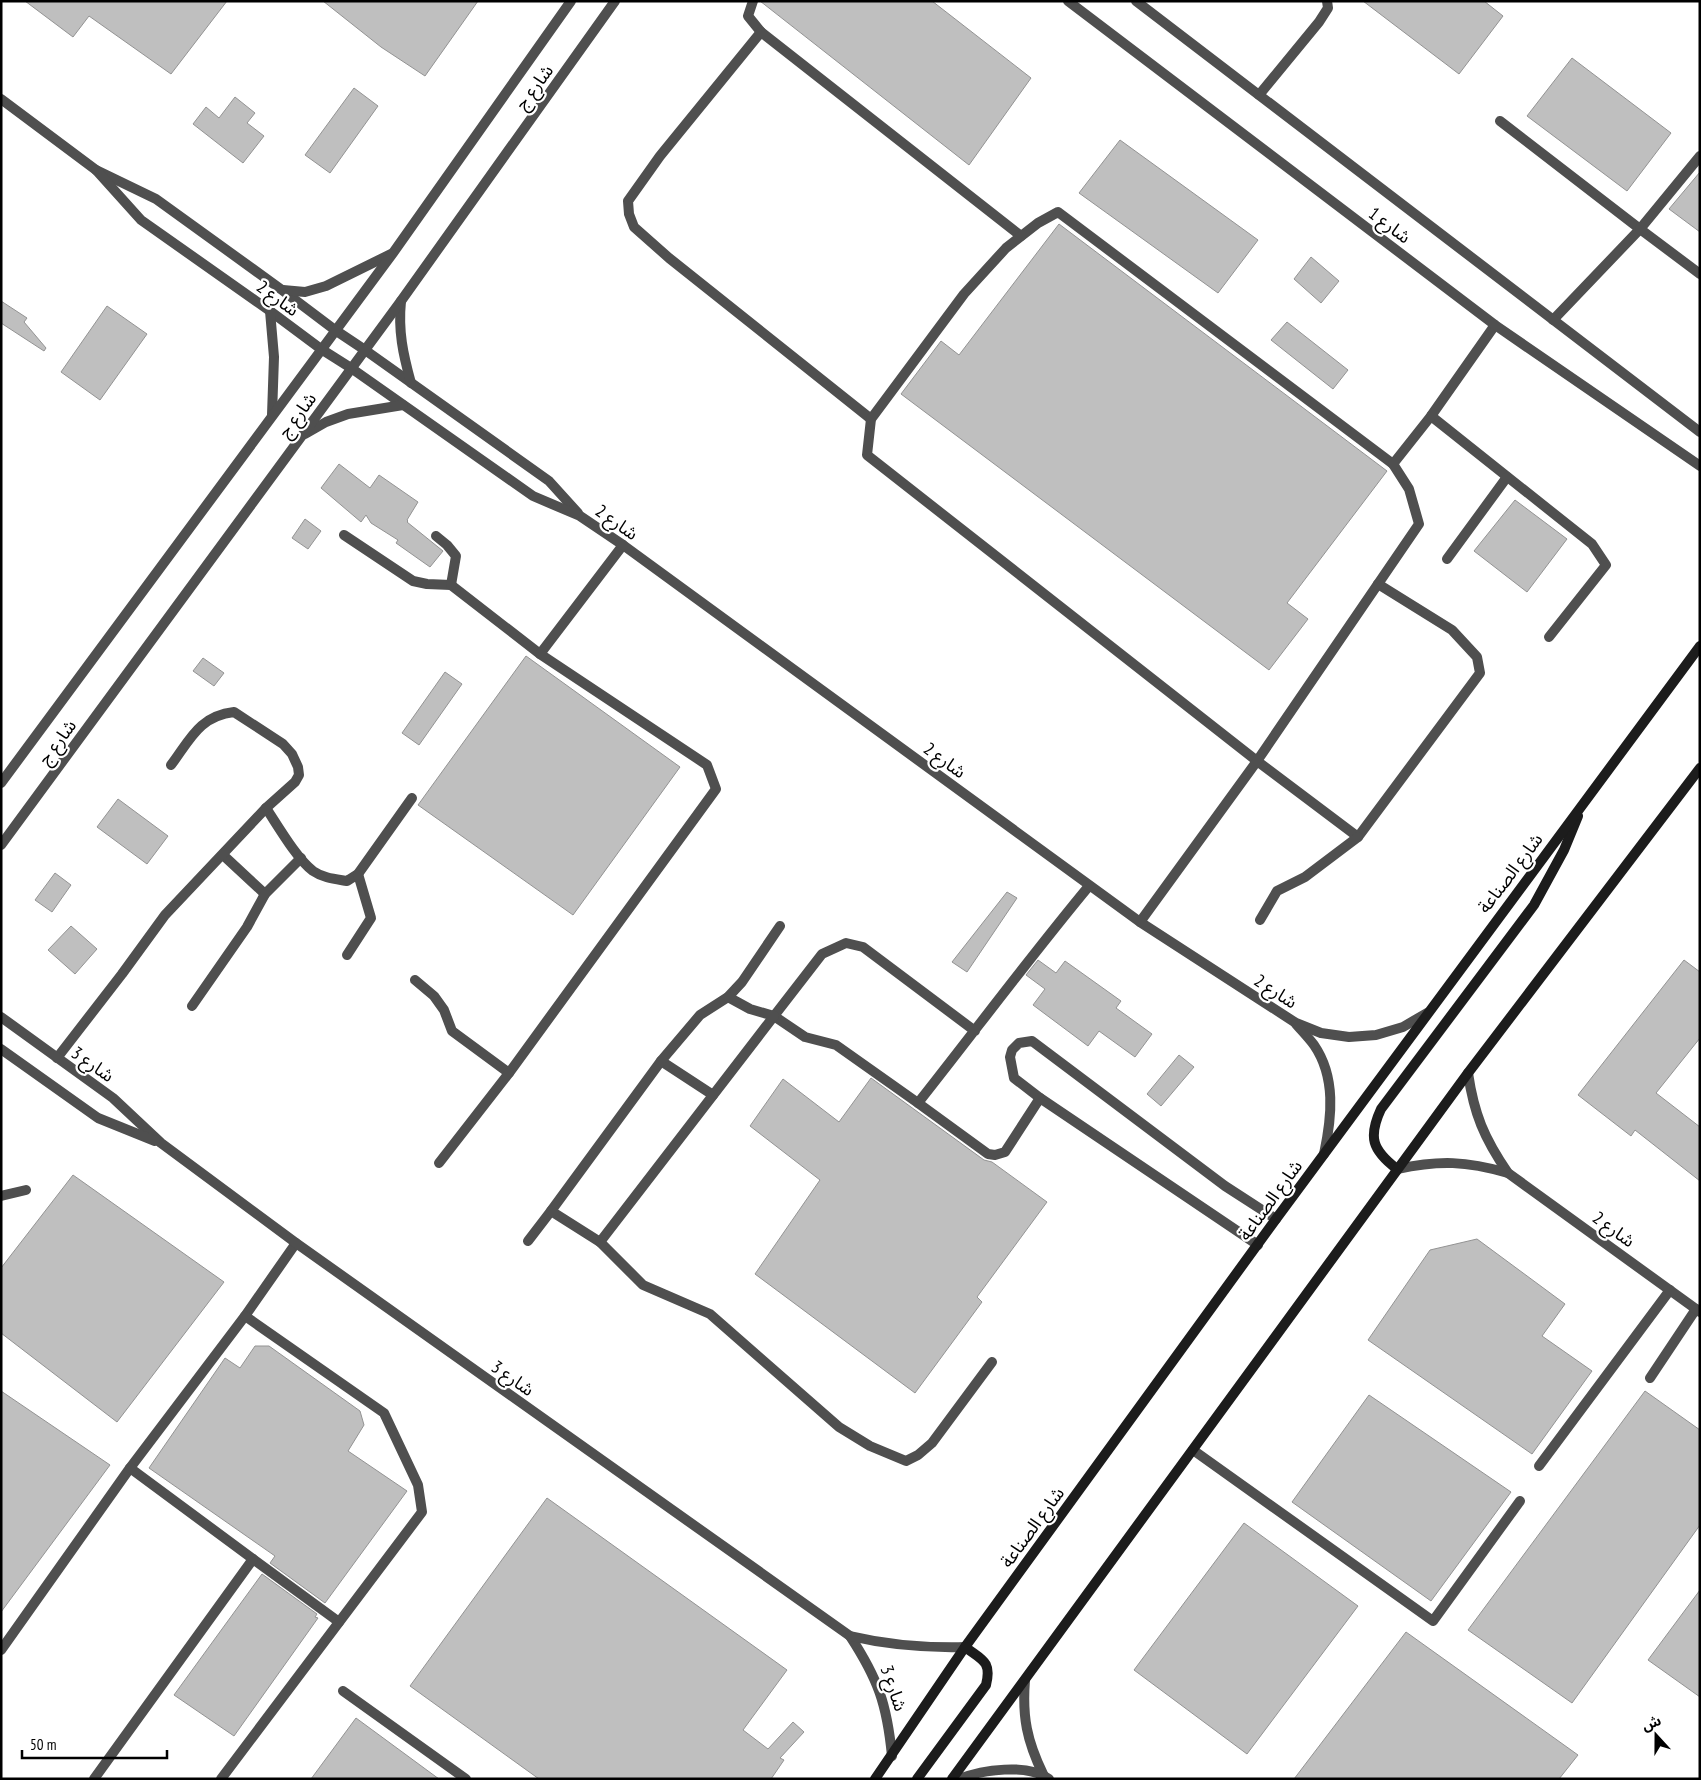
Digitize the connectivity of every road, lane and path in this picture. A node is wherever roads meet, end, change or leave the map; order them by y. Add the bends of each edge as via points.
1 (571, 1) edge
2 (615, 1) edge
3 (754, 1) edge
4 (1068, 1) edge
5 (1136, 1) edge
6 (1327, 1) edge
7 (761, 32) junction
8 (1259, 95) junction
9 (1, 99) edge
10 (1500, 121) dead end
11 (1700, 156) edge
12 (96, 170) junction
13 (1640, 229) junction
14 (1021, 236) junction
15 (393, 253) junction
16 (1700, 274) edge
17 (282, 290) junction
18 (401, 300) junction
19 (270, 311) junction
20 (1553, 320) junction
21 (1495, 325) junction
22 (335, 330) junction
23 (321, 349) junction
24 (365, 350) junction
25 (351, 368) junction
26 (412, 383) junction
27 (403, 405) junction
28 (272, 415) junction
29 (1431, 416) junction
30 (871, 419) junction
31 (1700, 432) edge
32 (302, 436) junction
33 (1393, 464) junction
34 (1700, 466) edge
35 (1507, 477) junction
36 (580, 516) junction
37 (344, 535) dead end
38 (436, 536) dead end
39 (623, 545) junction
40 (1447, 559) dead end
41 (1378, 584) junction
42 (451, 585) junction
43 (1549, 637) dead end
44 (1700, 646) edge
45 (540, 654) junction
46 (1257, 761) junction
47 (171, 765) dead end
48 (1700, 768) edge
49 (1, 783) edge
50 (412, 798) dead end
51 (1583, 803) junction
52 (266, 808) junction
53 (1358, 837) junction
54 (1, 845) edge
55 (223, 855) junction
56 (301, 858) junction
57 (358, 874) junction
58 (1089, 886) junction
59 (265, 894) junction
60 (1260, 920) dead end
61 (1140, 922) junction
62 (780, 926) dead end
63 (347, 955) dead end
64 (415, 980) dead end
65 (728, 997) junction
66 (192, 1006) dead end
67 (1427, 1013) junction
68 (774, 1016) junction
69 (1, 1017) edge
70 (1296, 1023) junction
71 (974, 1031) junction
72 (1, 1050) edge
73 (57, 1058) junction
74 (661, 1061) junction
75 (509, 1073) junction
76 (1468, 1073) junction
77 (713, 1095) junction
78 (1040, 1098) junction
79 (918, 1103) junction
80 (161, 1143) junction
81 (1324, 1154) junction
82 (439, 1163) dead end
83 (1398, 1169) junction
84 (1508, 1173) junction
85 (26, 1190) dead end
86 (1, 1196) edge
87 (551, 1211) junction
88 (1276, 1218) junction
89 (528, 1241) dead end
90 (600, 1242) junction
91 (296, 1243) junction
92 (1258, 1245) junction
93 (1670, 1290) junction
94 (1698, 1311) edge
95 (245, 1316) junction
96 (992, 1362) dead end
97 (1650, 1378) dead end
98 (1192, 1450) junction
99 (1539, 1466) dead end
100 (130, 1468) junction
101 (1520, 1501) dead end
102 (253, 1559) junction
103 (340, 1622) junction
104 (850, 1636) junction
105 (965, 1647) junction
106 (1, 1650) edge
107 (1025, 1680) junction
108 (343, 1691) dead end
109 (892, 1756) junction
110 (1046, 1777) edge
111 (94, 1779) edge
112 (222, 1779) edge
113 (466, 1779) edge
114 (875, 1779) edge
115 (918, 1779) edge
116 (952, 1779) edge
117 (958, 1779) edge

1 - 15 street, شارع ج
2 - 18 street, شارع ج
3 - 7 street via 748,16
4 - 21 street, شارع 1
5 - 8 street, شارع 1
6 - 8 street via 1328,8 1319,22
7 - 14 street
7 - 30 street via 660,156 628,201 629,214 634,227 669,258
8 - 20 street, شارع 1
9 - 12 street, شارع 2
10 - 13 street
11 - 13 street
12 - 17 street, شارع 2 via 156,199
12 - 19 street, شارع 2 via 141,220
13 - 16 street
13 - 20 street
14 - 30 street via 964,294
14 - 33 street via 1058,212
15 - 17 street via 326,286 305,292
15 - 22 street, شارع ج
17 - 22 street, شارع 2
18 - 24 street, شارع ج
18 - 26 street via 400,340
19 - 23 street, شارع 2
19 - 28 street via 274,357
20 - 31 street, شارع 1
21 - 29 street
21 - 34 street, شارع 1
22 - 23 street, شارع ج
22 - 24 street, شارع 2
23 - 25 street, شارع 2
23 - 28 street, شارع ج
24 - 25 street, شارع ج
24 - 26 street, شارع 2
25 - 27 street, شارع 2
25 - 32 street, شارع ج
26 - 36 street, شارع 2 via 549,481
27 - 32 street via 348,414
27 - 36 street, شارع 2 via 533,496
28 - 49 street, شارع ج
29 - 33 street
29 - 35 street
30 - 46 street via 867,455
32 - 54 street, شارع ج
33 - 41 street via 1409,489 1419,524
35 - 40 street
35 - 43 street via 1592,544 1606,565
36 - 39 street, شارع 2
37 - 42 street via 413,581
38 - 42 street via 456,556
39 - 45 street
39 - 58 street, شارع 2
41 - 46 street
41 - 53 street via 1452,630 1477,657 1480,674
42 - 45 street
44 - 51 street, شارع الصناعة
45 - 75 street via 707,765 716,789
46 - 53 street
46 - 61 street
47 - 52 street via 201,724 234,712 283,744 298,767 295,782
48 - 76 street
50 - 57 street
51 - 67 street, شارع الصناعة
51 - 83 street via 1564,850 1534,905 1381,1109 1374,1124 1373,1138 1385,1160
52 - 55 street
52 - 56 street
53 - 60 street via 1306,877 1277,891
55 - 59 street
55 - 73 street via 165,915
56 - 57 street via 313,871 328,878 347,881
56 - 59 street
57 - 63 street via 371,918
58 - 61 street, شارع 2
58 - 71 street
59 - 66 street
61 - 70 street, شارع 2
62 - 65 street
64 - 75 street via 434,996 452,1031
65 - 68 street via 750,1009
65 - 74 street via 700,1015
67 - 70 street, شارع 2 via 1403,1027 1376,1035 1349,1037 1321,1033
67 - 81 street, شارع الصناعة
68 - 71 street via 822,954 846,943 863,947
68 - 77 street
68 - 79 street via 805,1037 836,1045
69 - 73 street, شارع 3
70 - 81 street, شارع 2 via 1315,1046 1327,1073 1332,1102
71 - 79 street
72 - 80 street, شارع 3 via 98,1118
73 - 80 street, شارع 3 via 114,1098
74 - 77 street
74 - 87 street
75 - 82 street
76 - 83 street
76 - 84 street, شارع 2 via 1480,1126
77 - 90 street
78 - 79 street via 1004,1152 995,1155 988,1154
78 - 88 street via 1014,1078 1010,1057 1020,1043 1032,1041 1225,1186
78 - 92 street
80 - 91 street, شارع 3
81 - 88 street, شارع الصناعة
83 - 84 street, شارع 2 via 1425,1163 1453,1162
83 - 98 street
84 - 93 street, شارع 2
85 - 86 street
87 - 89 street
87 - 90 street
88 - 92 street, شارع الصناعة
90 - 96 street via 643,1285 710,1314 839,1427 870,1446 906,1461 932,1443
91 - 95 street
91 - 104 street, شارع 3
92 - 105 street, شارع الصناعة
93 - 94 street, شارع 2
93 - 99 street
94 - 97 street
95 - 100 street
95 - 103 street via 384,1413 418,1485 422,1512
98 - 101 street via 1433,1621
98 - 107 street
100 - 102 street
100 - 106 street
102 - 103 street
102 - 111 street
103 - 112 street
104 - 105 street, شارع 3 via 911,1646
104 - 109 street, شارع 3 via 868,1663 881,1692
105 - 109 street, شارع الصناعة
105 - 115 street via 985,1662 989,1673 986,1685
107 - 110 street via 1026,1729
107 - 116 street
108 - 113 street
109 - 114 street, شارع الصناعة
110 - 117 street via 1020,1770 996,1770

